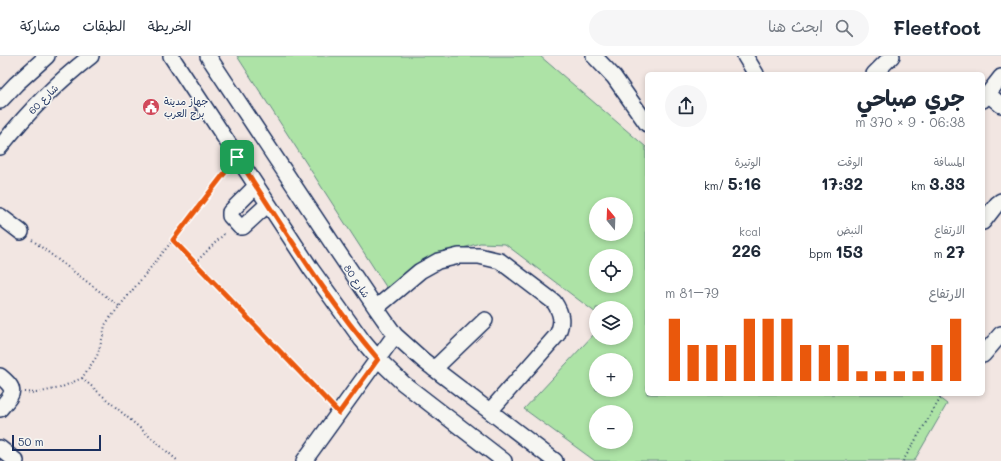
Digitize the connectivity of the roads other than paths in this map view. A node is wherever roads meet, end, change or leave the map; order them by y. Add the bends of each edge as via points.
1 (47, 56) edge
2 (91, 56) edge
3 (171, 56) edge
4 (208, 56) edge
5 (594, 56) edge
6 (745, 56) edge
7 (892, 56) edge
8 (755, 72) edge
9 (876, 72) edge
10 (1001, 77) edge
11 (986, 97) edge
12 (0, 101) edge
13 (1001, 105) edge
14 (645, 121) edge
15 (0, 147) edge
16 (256, 186) junction
17 (1001, 201) edge
18 (268, 204) junction
19 (0, 216) edge
20 (985, 219) edge
21 (21, 232) road end
22 (376, 308) junction
23 (485, 320) dead end
24 (1001, 334) edge
25 (395, 335) junction
26 (985, 353) edge
27 (378, 359) junction
28 (434, 368) junction
29 (0, 376) edge
30 (0, 409) edge
31 (490, 411) junction
32 (0, 448) edge
33 (16, 461) edge
34 (304, 461) edge
35 (504, 461) edge
36 (555, 461) edge

1 - 12 street
2 - 15 street, شارع 60 via 35,106
3 - 16 street
4 - 22 street, شارع 80
5 - 14 street via 614,77
6 - 8 street
7 - 9 street
10 - 11 street
11 - 13 street
16 - 18 street
16 - 18 street via 230,212 230,216 241,227 245,226
17 - 20 street
18 - 27 street via 329,295
19 - 21 street
22 - 25 street, شارع 80
22 - 31 street via 420,271 438,261 458,256 480,256 500,261 554,302 562,318 557,335
23 - 28 street
24 - 26 street
25 - 27 street
25 - 28 street, شارع 80
27 - 34 street
27 - 35 street via 403,383
28 - 31 street, شارع 80
29 - 30 street via 10,384 12,390 10,397
31 - 36 street, شارع 80
32 - 33 street

